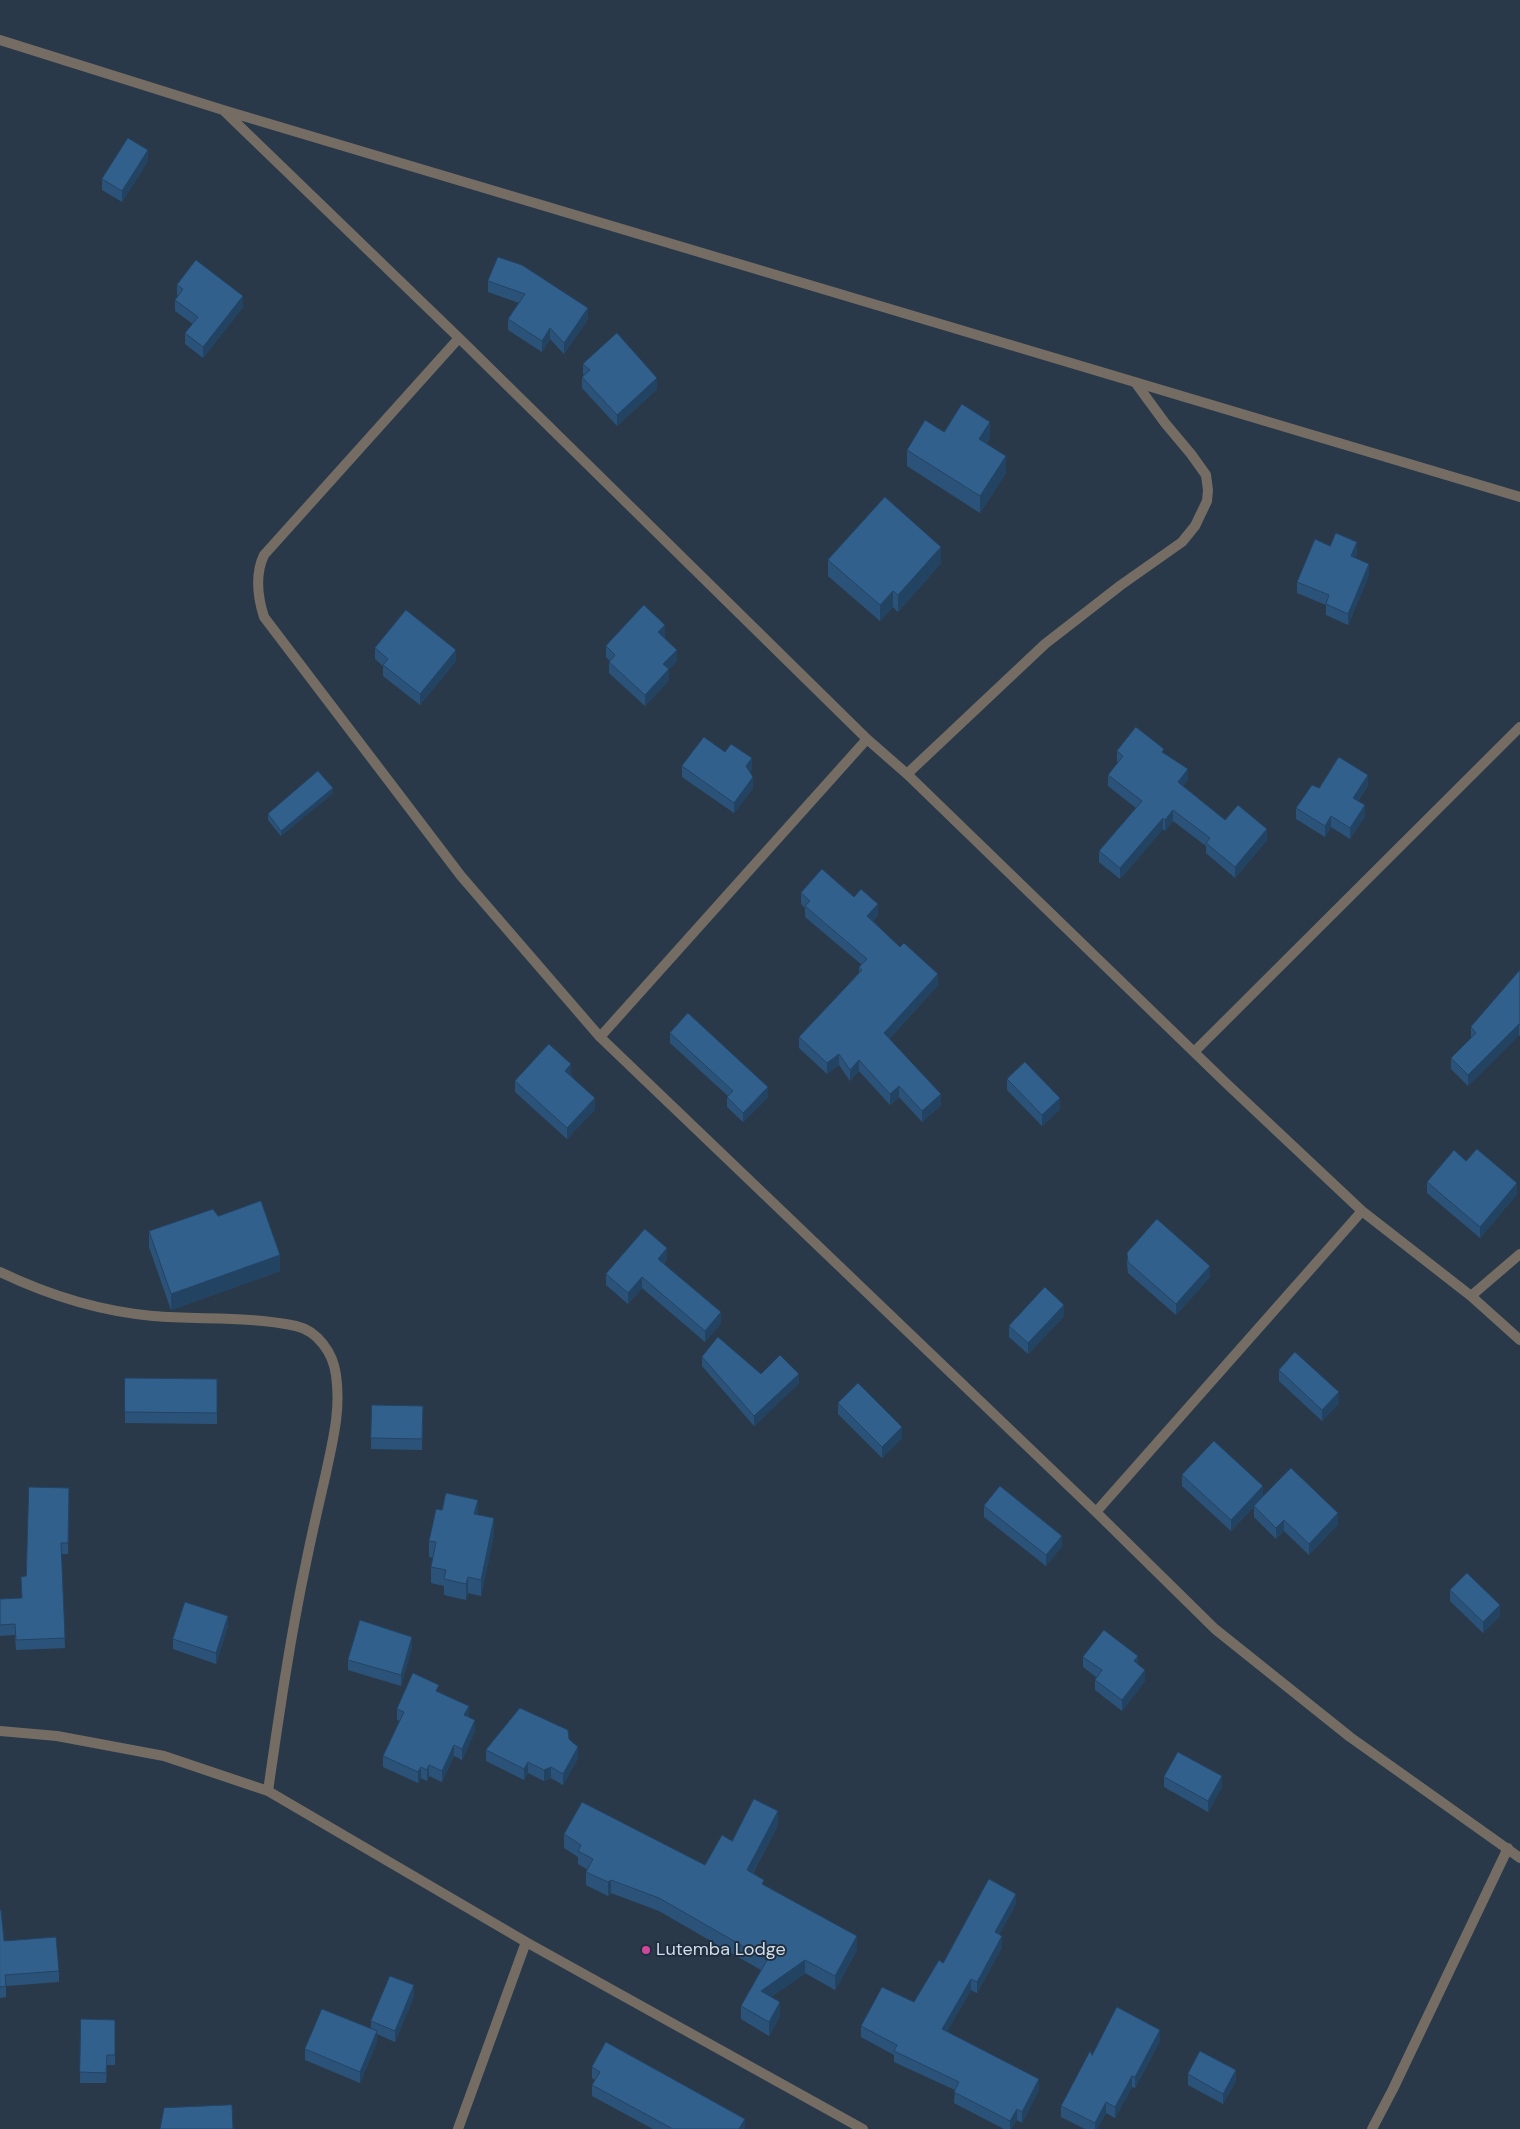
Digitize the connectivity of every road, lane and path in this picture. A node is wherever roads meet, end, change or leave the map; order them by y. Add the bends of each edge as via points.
1 (0, 40) edge
2 (223, 110) junction
3 (459, 338) junction
4 (1135, 382) junction
5 (1520, 498) edge
6 (1520, 727) edge
7 (867, 739) junction
8 (907, 774) junction
9 (600, 1037) junction
10 (1194, 1051) junction
11 (1362, 1211) junction
12 (1520, 1254) edge
13 (0, 1272) edge
14 (1471, 1296) junction
15 (1520, 1340) edge
16 (1096, 1512) junction
17 (0, 1730) edge
18 (268, 1791) junction
19 (1508, 1848) junction
20 (1520, 1858) edge
21 (526, 1942) junction
22 (458, 2129) edge
23 (863, 2129) edge
24 (1372, 2129) edge

1 - 2 street
2 - 3 street
2 - 4 street
3 - 7 street
3 - 9 street via 264,555 260,570 260,606 264,617 462,876
4 - 5 street
4 - 8 street via 1206,476 1207,501 1196,526 1182,542 1120,585 1045,644
6 - 10 street
7 - 8 street
7 - 9 street
8 - 10 street
9 - 16 street
10 - 11 street
11 - 14 street
11 - 16 street
12 - 14 street
13 - 18 street via 57,1297 112,1310 151,1316 220,1318 295,1326 312,1331 330,1356 336,1376 338,1416 297,1610
14 - 15 street
16 - 19 street via 1215,1629 1350,1737
17 - 18 street via 57,1736 164,1756
18 - 21 street
19 - 20 street
19 - 24 street
21 - 22 street
21 - 23 street

